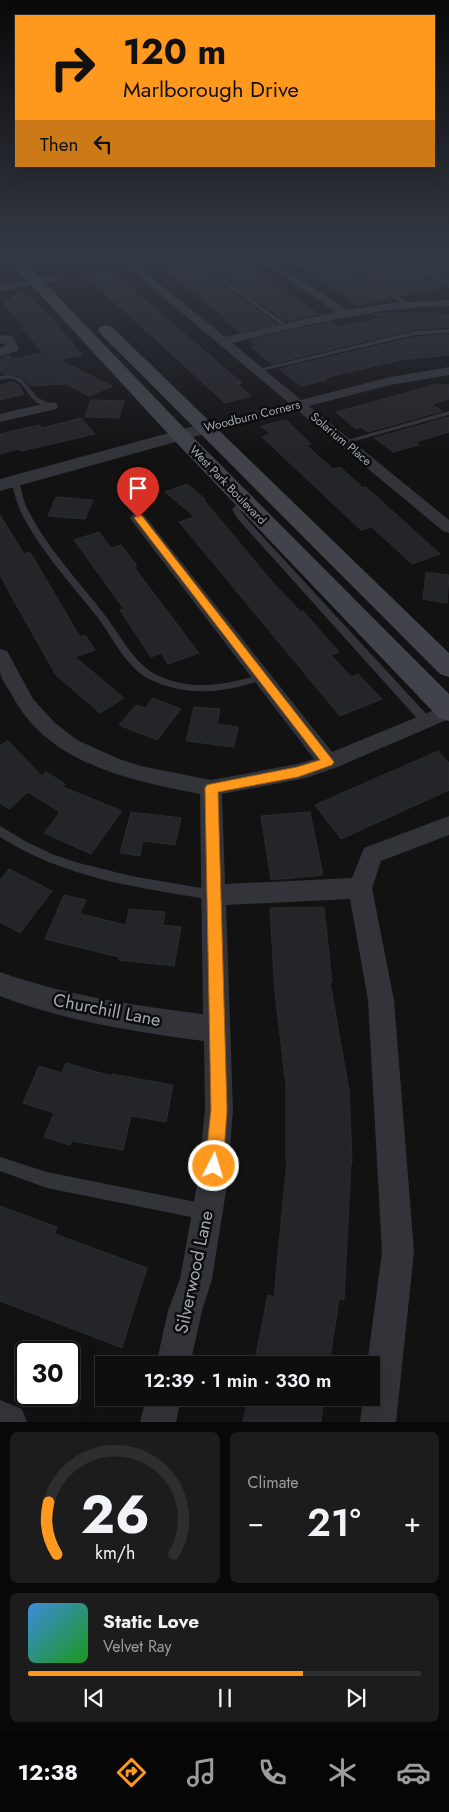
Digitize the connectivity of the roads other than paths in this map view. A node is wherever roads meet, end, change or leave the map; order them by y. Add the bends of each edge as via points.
1 (74, 321) edge
2 (97, 321) edge
3 (200, 321) edge
4 (279, 321) edge
5 (313, 321) edge
6 (287, 327) junction
7 (0, 329) edge
8 (449, 331) edge
9 (4, 340) edge
10 (224, 341) junction
11 (0, 352) edge
12 (257, 370) junction
13 (449, 371) edge
14 (0, 378) edge
15 (299, 404) junction
16 (52, 406) joint
17 (449, 413) edge
18 (0, 418) edge
19 (205, 428) junction
20 (179, 434) junction
21 (344, 442) junction
22 (8, 483) edge
23 (245, 502) junction
24 (138, 518) dead end
25 (449, 528) edge
26 (0, 655) edge
27 (449, 668) edge
28 (262, 677) junction
29 (449, 711) edge
30 (426, 720) junction
31 (328, 762) junction
32 (211, 788) junction
33 (449, 825) edge
34 (0, 831) edge
35 (360, 888) junction
36 (213, 895) junction
37 (0, 984) edge
38 (216, 1029) junction
39 (0, 1164) edge
40 (208, 1212) junction
41 (175, 1356) edge
42 (162, 1406) edge
43 (0, 1418) edge
44 (9, 1422) edge
45 (158, 1422) edge
46 (378, 1422) edge

1 - 20 main road, West Park Boulevard
2 - 19 main road, West Park Boulevard
3 - 10 street, Solarium Place
4 - 6 lane
5 - 6 street
6 - 10 street
7 - 9 street
8 - 12 lane via 415,333
9 - 11 street via 13,348
10 - 12 street, Solarium Place
12 - 15 street, Solarium Place
13 - 15 street, Woodburn Corners via 411,376
14 - 16 lane via 14,376 21,379 36,399
15 - 19 street, Woodburn Corners
15 - 21 street, Solarium Place
16 - 18 street
17 - 21 lane
19 - 20 street, Woodburn Corners
19 - 27 main road, West Park Boulevard
20 - 22 street, Woodburn Corners
20 - 23 main road, West Park Boulevard
21 - 25 street, Solarium Place
22 - 28 lane via 54,557 106,622 123,649 153,678 196,690 233,687
23 - 29 main road, West Park Boulevard
23 - 30 lane via 236,509 240,516
24 - 28 street
26 - 32 street via 26,704 47,727 70,745 103,762 141,774
28 - 31 street
29 - 30 street
30 - 31 street
31 - 32 street via 298,772
32 - 36 street, Silverwood Lane
33 - 35 street via 372,855
34 - 36 lane via 11,840 92,873
35 - 36 street
35 - 46 street via 381,1000 398,1252
36 - 38 street, Silverwood Lane
37 - 38 street, Churchill Lane via 27,994 134,1019
38 - 40 street, Silverwood Lane via 219,1110
39 - 40 lane via 47,1180
40 - 41 street, Silverwood Lane via 196,1279
42 - 45 street
43 - 44 street

